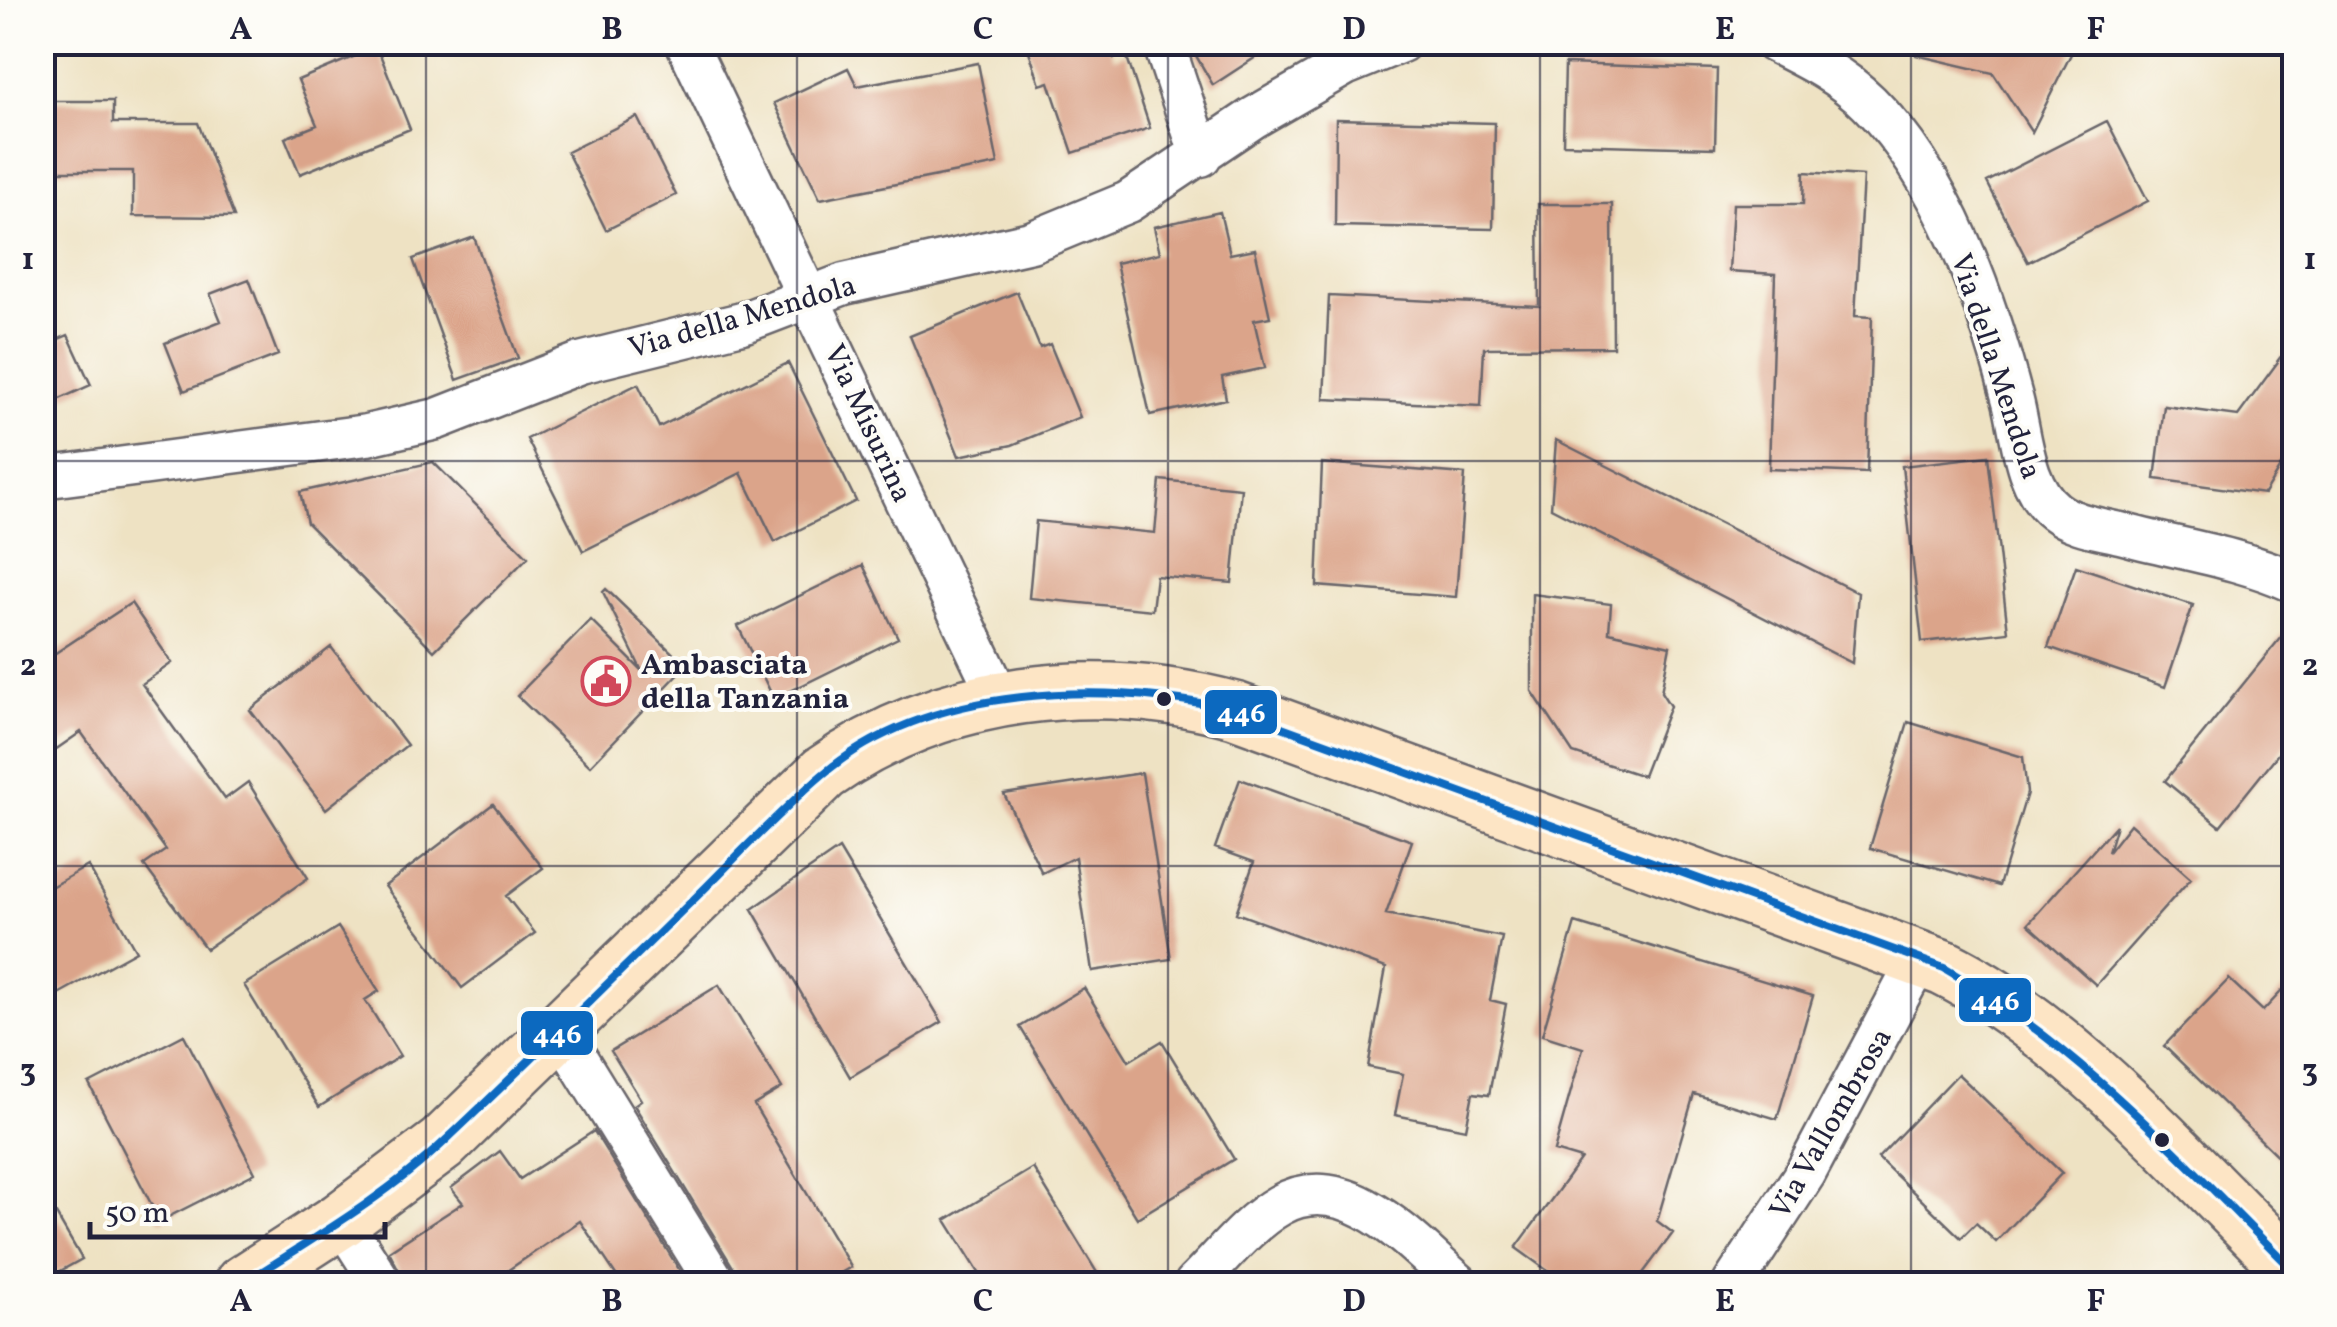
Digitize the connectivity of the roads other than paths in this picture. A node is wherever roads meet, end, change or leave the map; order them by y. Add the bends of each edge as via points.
1 (686, 42) edge
2 (1163, 42) edge
3 (1401, 42) edge
4 (1774, 42) edge
5 (1201, 156) junction
6 (808, 297) junction
7 (42, 478) edge
8 (2294, 582) edge
9 (999, 697) junction
10 (1920, 957) junction
11 (560, 1031) junction
12 (340, 1220) junction
13 (2294, 1271) edge
14 (242, 1284) edge
15 (382, 1284) edge
16 (716, 1284) edge
17 (1195, 1284) edge
18 (1459, 1284) edge
19 (1733, 1284) edge

1 - 6 street, Via Misurina
2 - 5 street
3 - 5 street, Via della Mendola via 1318,80
4 - 8 street, Via della Mendola via 1818,64 1871,105 1927,182 1969,270 2042,498 2072,521
5 - 6 street, Via della Mendola via 1128,202 1031,242
6 - 7 street, Via della Mendola via 742,323 580,363 423,423 140,469
6 - 9 street, Via Misurina
9 - 10 street via 1091,691 1184,698 1234,710
9 - 11 street via 895,733 824,773
10 - 13 street via 2000,1000 2061,1047
10 - 19 street, Via Vallombrosa via 1806,1172
11 - 12 street via 442,1144
11 - 16 street
12 - 14 street
12 - 15 street
17 - 18 street via 1270,1211 1315,1195 1377,1216

